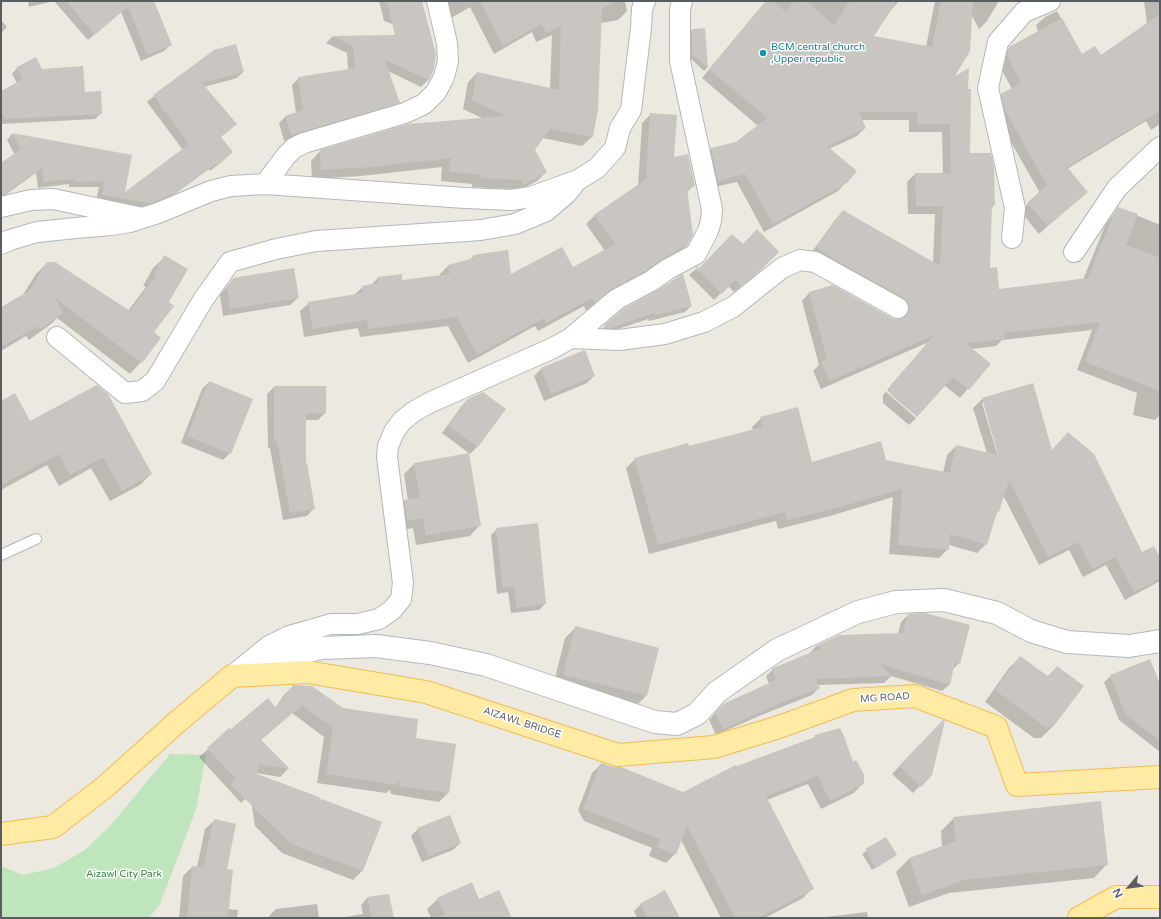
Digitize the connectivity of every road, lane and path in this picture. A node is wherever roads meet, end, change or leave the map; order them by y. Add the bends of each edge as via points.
1 (437, 1) edge
2 (645, 1) edge
3 (682, 1) edge
4 (1050, 1) edge
5 (1160, 147) edge
6 (578, 180) junction
7 (265, 184) junction
8 (1, 207) edge
9 (142, 218) junction
10 (1012, 238) dead end
11 (1, 244) edge
12 (1074, 252) dead end
13 (898, 308) dead end
14 (57, 338) dead end
15 (571, 338) junction
16 (36, 539) dead end
17 (1, 555) edge
18 (1160, 641) edge
19 (232, 676) junction
20 (618, 755) joint
21 (1160, 777) edge
22 (1, 834) edge
23 (1160, 897) edge
24 (1079, 918) edge

1 - 7 street via 447,43 448,61 444,77 436,92 424,104 405,113 294,148
2 - 6 street via 631,110 620,128 616,148 597,168
3 - 15 street via 680,61 710,197 711,215 708,231 696,254 617,299
4 - 10 street via 1024,12 998,42 988,88 1015,208
5 - 12 street via 1117,188
6 - 7 street via 531,197 511,200
6 - 14 street via 546,211 515,224 481,230 316,242 276,249 230,262 203,300 155,381 142,391 125,393
7 - 9 street via 231,186 211,191
8 - 9 street via 31,200 53,199
9 - 11 street via 111,225 37,232
13 - 15 street via 815,262 800,260 782,268 733,307 704,322 665,334 619,340
15 - 19 street via 429,403 402,421 394,432 388,446 387,457 403,583 401,599 392,610 379,620 358,624 332,624 289,636 269,646
16 - 17 lane
18 - 19 main road via 1129,646 1067,642 1032,631 997,613 944,600 896,602 858,612 777,650 717,692 697,714 677,724 655,722 486,665 430,653 376,646 320,648 280,658
19 - 20 main road, AIZAWL BRIDGE via 306,672 426,692
19 - 22 main road via 106,786 53,827
20 - 21 main road, MG ROAD via 714,747 853,700 915,696 996,727 1017,786
23 - 24 main road via 1116,896

